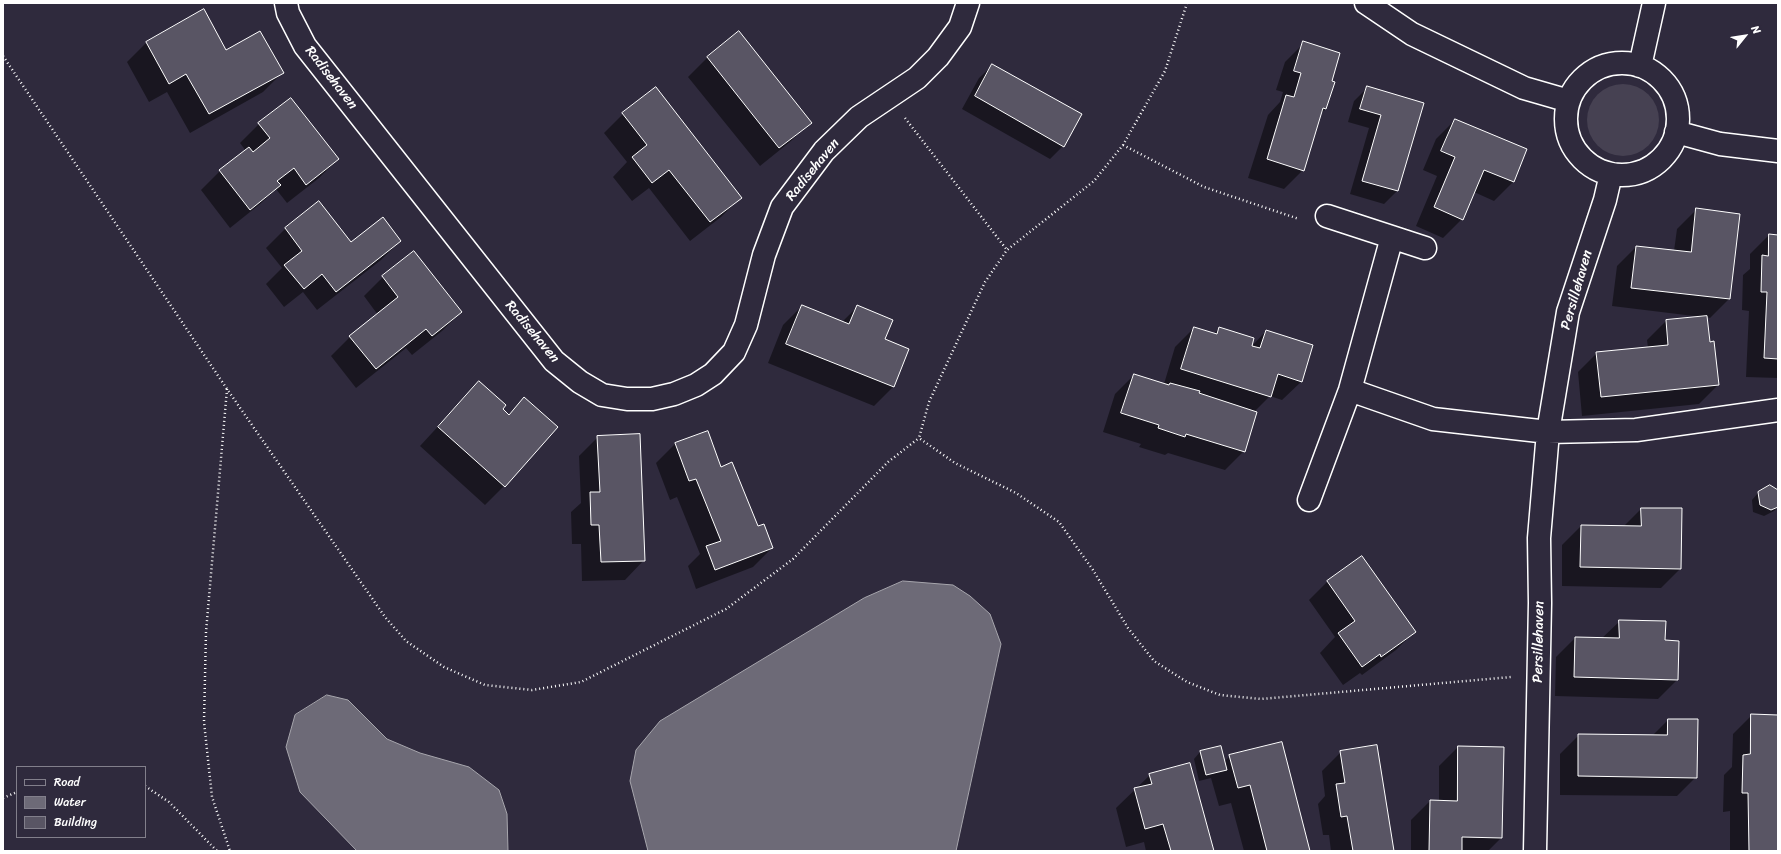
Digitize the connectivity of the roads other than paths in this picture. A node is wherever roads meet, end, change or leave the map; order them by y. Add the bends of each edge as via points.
1 (286, 3) edge
2 (968, 3) edge
3 (1366, 3) edge
4 (1654, 3) edge
5 (1640, 66) junction
6 (1569, 101) junction
7 (1676, 132) junction
8 (1778, 151) edge
9 (1611, 174) junction
10 (1327, 216) road end
11 (1392, 237) junction
12 (1425, 248) dead end
13 (1350, 390) junction
14 (1778, 410) edge
15 (1548, 432) junction
16 (1309, 500) dead end
17 (1535, 851) edge

1 - 2 street, Radisehaven via 288,13 305,46 554,361 580,382 602,395 652,400 696,385 713,374 734,352 746,324 764,255 782,207 824,151 859,117 917,78 938,57 960,27
3 - 6 street via 1412,34 1524,88
4 - 5 street
5 - 6 street via 1625,63 1597,69 1575,88
5 - 7 street via 1652,72 1671,92 1678,118
6 - 9 street via 1566,128 1570,141 1586,163
7 - 8 street via 1720,144
7 - 9 street via 1669,149 1657,163 1635,174
9 - 15 street, Persillehaven via 1605,200 1568,312
10 - 11 street
11 - 12 street
11 - 13 street
13 - 15 street via 1433,419
13 - 16 street
14 - 15 street via 1636,430
15 - 17 street, Persillehaven via 1539,538

